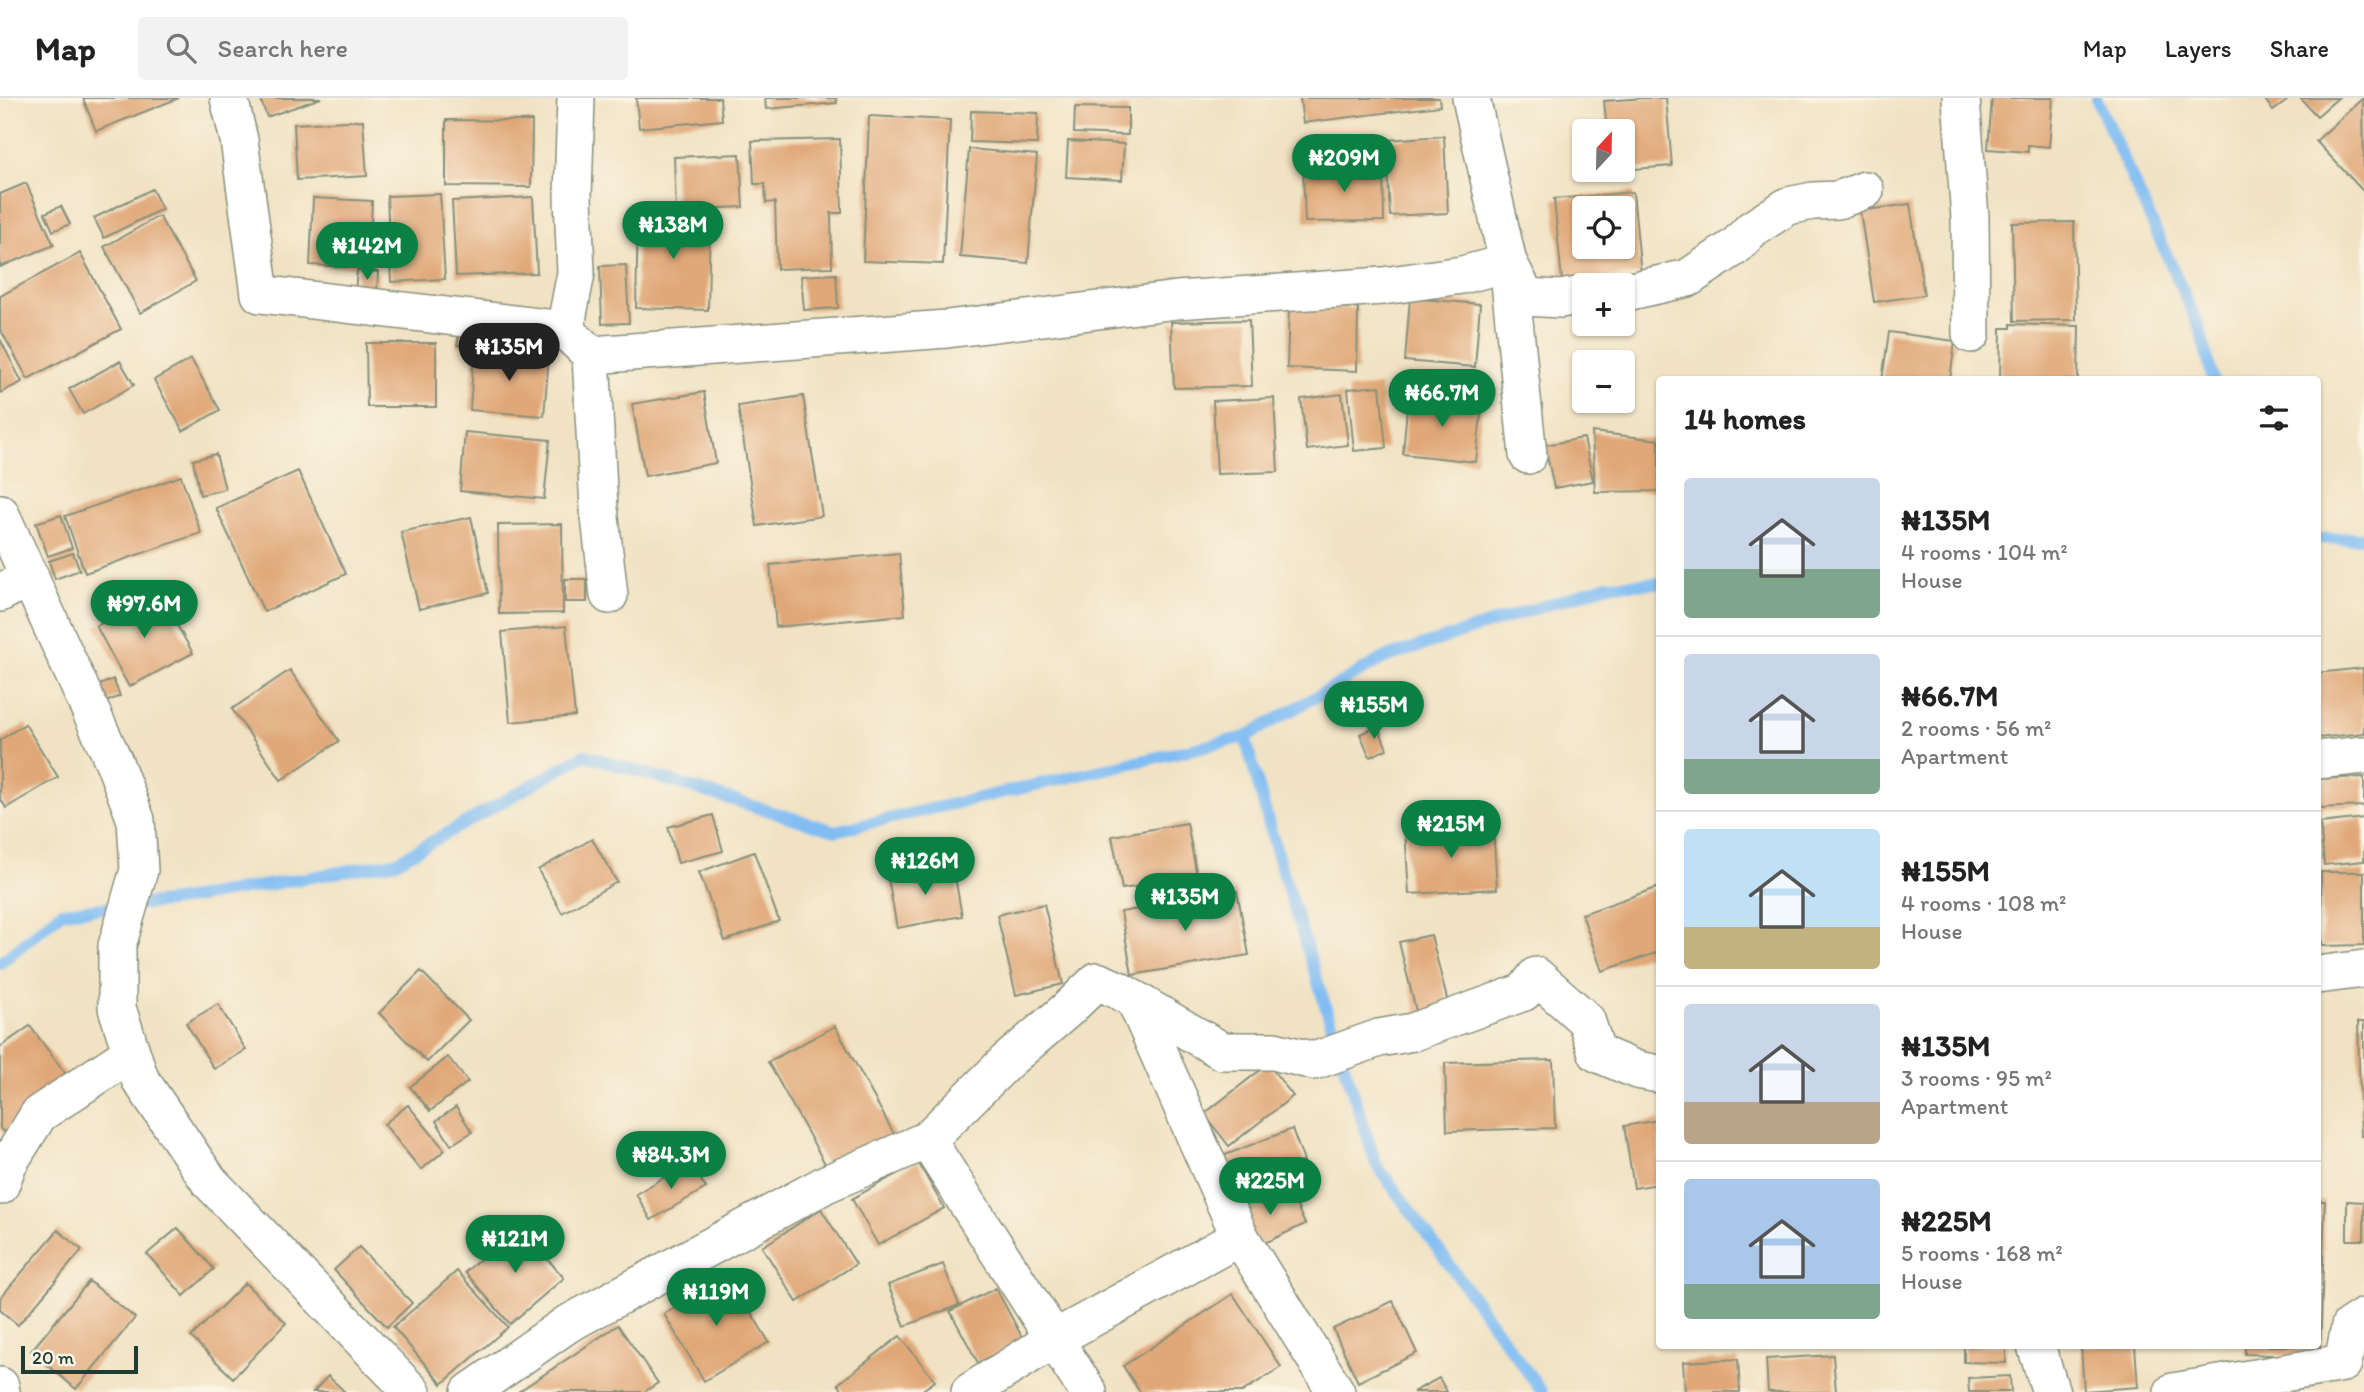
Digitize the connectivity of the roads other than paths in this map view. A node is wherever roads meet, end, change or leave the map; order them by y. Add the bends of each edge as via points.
1 (229, 98) edge
2 (576, 98) edge
3 (1471, 98) edge
4 (1961, 98) edge
5 (1865, 190) dead end
6 (1508, 263) junction
7 (1635, 290) edge
8 (1572, 297) edge
9 (565, 330) junction
10 (1971, 334) dead end
11 (591, 355) junction
12 (1528, 455) dead end
13 (0, 513) edge
14 (15, 585) edge
15 (609, 595) dead end
16 (2364, 755) edge
17 (2321, 760) edge
18 (2364, 969) edge
19 (2321, 974) edge
20 (1135, 1000) junction
21 (131, 1053) junction
22 (1656, 1073) edge
23 (927, 1140) junction
24 (0, 1186) edge
25 (1240, 1237) junction
26 (2364, 1317) edge
27 (1054, 1339) junction
28 (2037, 1349) edge
29 (0, 1386) edge
30 (1, 1392) edge
31 (412, 1392) edge
32 (470, 1392) edge
33 (970, 1392) edge
34 (1087, 1392) edge
35 (1336, 1392) edge
36 (2051, 1392) edge
37 (2173, 1392) edge

1 - 9 street via 260,294
2 - 9 street via 576,272
3 - 6 street
4 - 10 street via 1970,218
5 - 7 street via 1838,200 1787,206 1688,278
6 - 8 street via 1526,297
6 - 11 street via 1383,286 1177,300 947,329
6 - 12 street
9 - 11 street
11 - 15 street via 599,509
13 - 14 street
14 - 21 street via 114,762 136,820 139,870 117,947 117,1008
16 - 17 street
18 - 19 street
20 - 22 street via 1222,1051 1274,1051 1314,1061 1524,992 1536,976 1586,1020 1597,1053
20 - 23 street via 1097,981
20 - 25 street
21 - 24 street via 39,1114
21 - 31 street via 140,1079 209,1181
23 - 27 street
23 - 32 street via 826,1184 578,1318
25 - 27 street
25 - 35 street
26 - 37 street via 2350,1326 2343,1363
27 - 33 street
27 - 34 street
28 - 36 street
29 - 30 street

